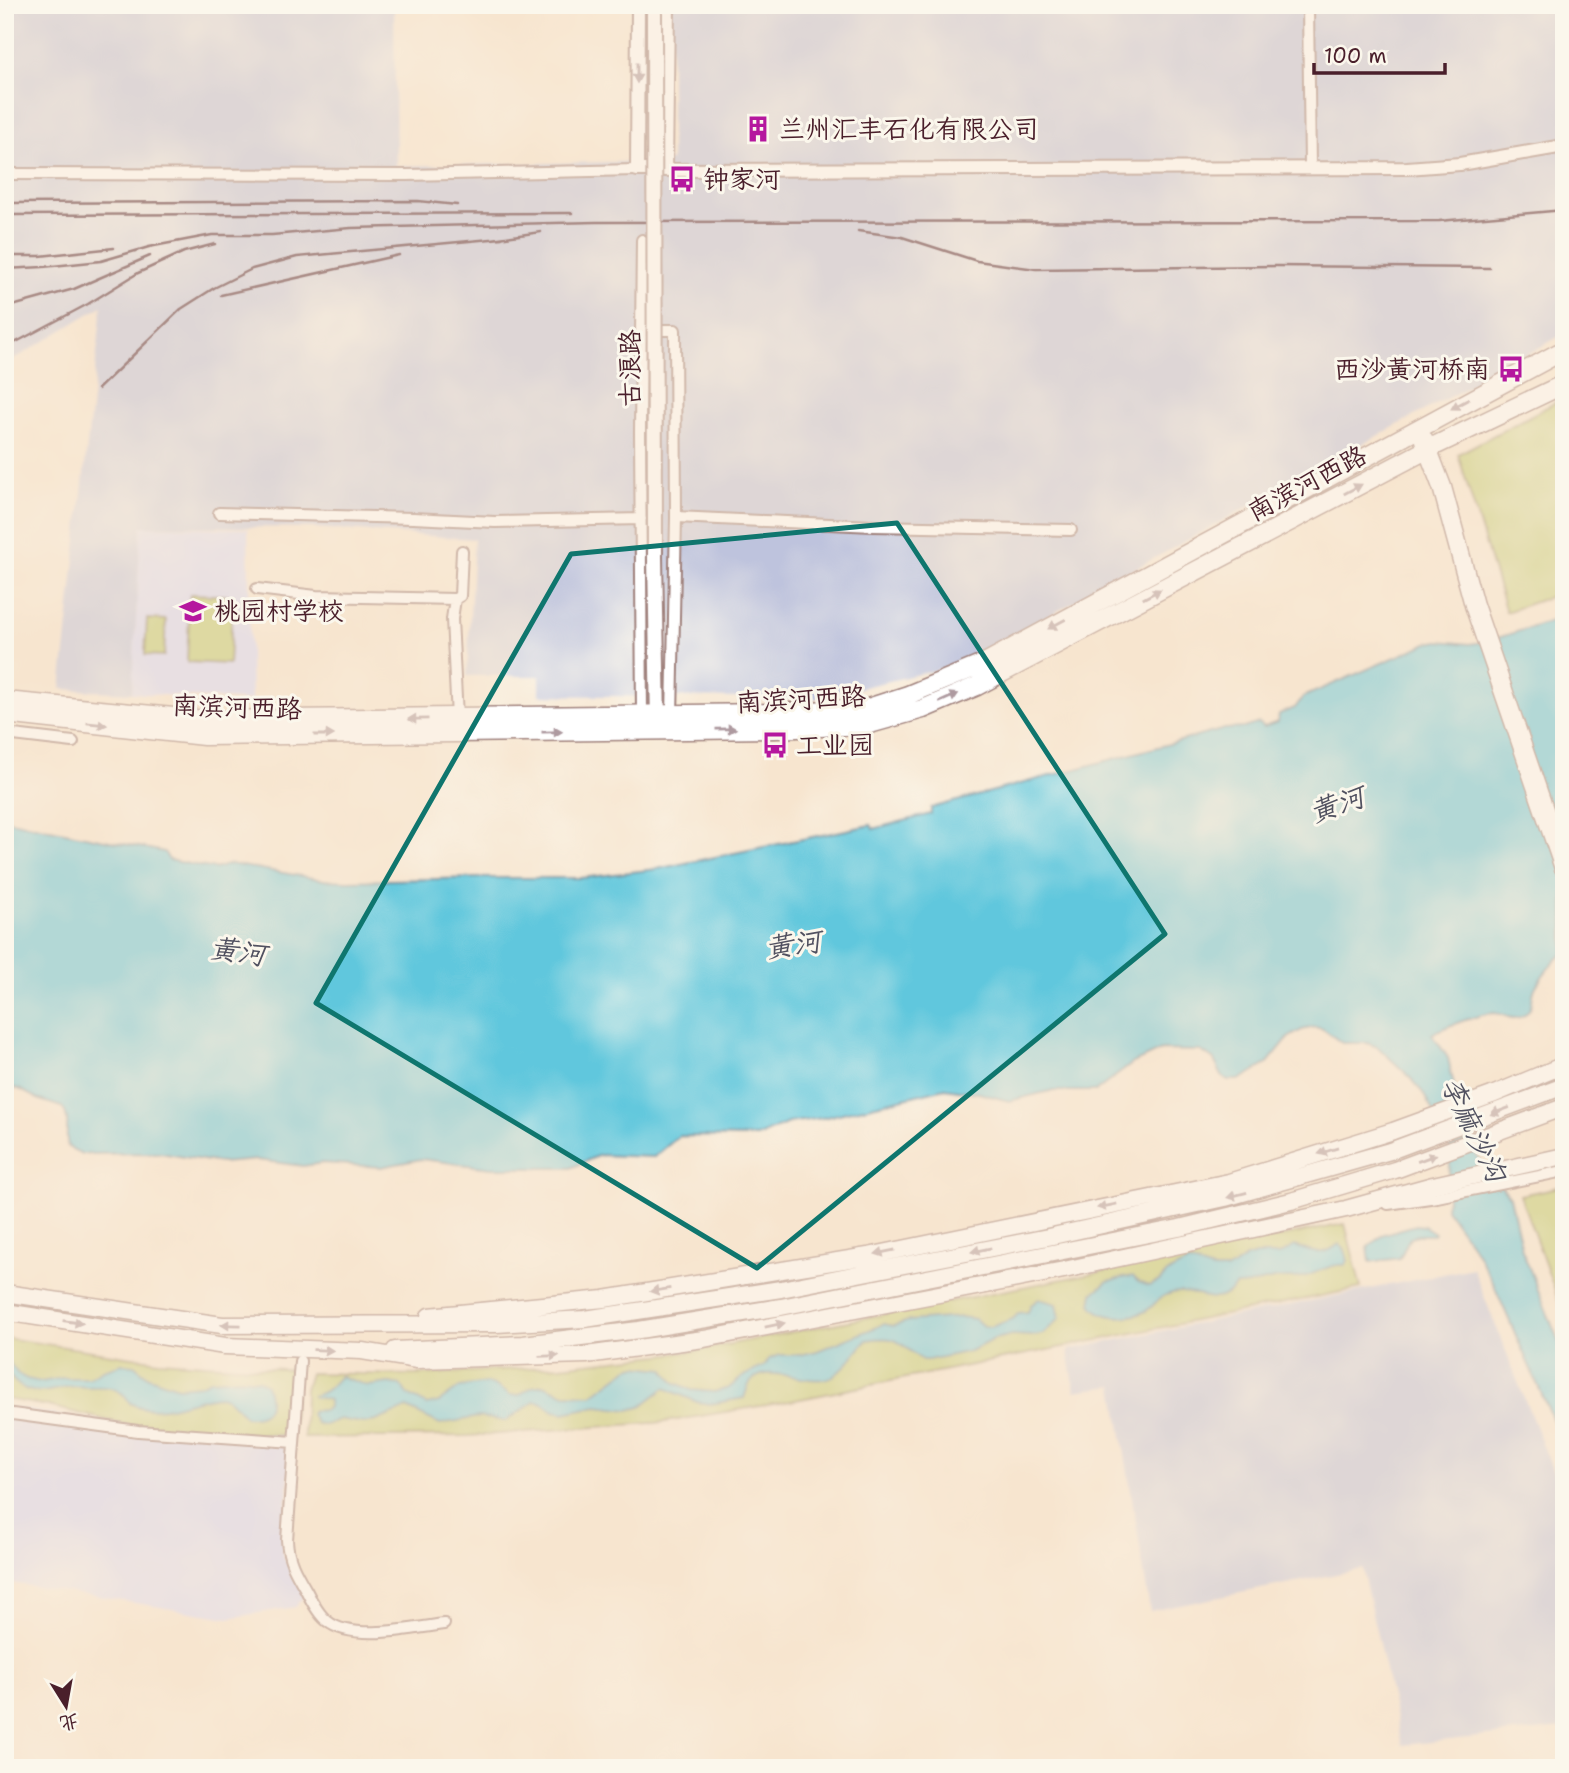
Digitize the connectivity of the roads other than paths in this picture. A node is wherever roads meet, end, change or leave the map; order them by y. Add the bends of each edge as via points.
1 (638, 5) edge
2 (654, 5) edge
3 (667, 5) edge
4 (1308, 5) edge
5 (1564, 146) edge
6 (1310, 168) junction
7 (666, 169) junction
8 (637, 170) junction
9 (5, 174) edge
10 (642, 240) dead end
11 (641, 330) junction
12 (1564, 350) edge
13 (1564, 384) edge
14 (1418, 427) junction
15 (1428, 449) junction
16 (219, 513) dead end
17 (676, 517) junction
18 (641, 519) junction
19 (1071, 530) dead end
20 (462, 551) dead end
21 (257, 589) dead end
22 (455, 599) junction
23 (11, 705) edge
24 (457, 718) junction
25 (658, 723) junction
26 (5, 734) edge
27 (73, 742) dead end
28 (1564, 868) edge
29 (1564, 1065) edge
30 (1564, 1086) edge
31 (1564, 1107) edge
32 (1564, 1156) edge
33 (1564, 1171) edge
34 (1509, 1175) junction
35 (1050, 1245) junction
36 (5, 1293) edge
37 (5, 1312) edge
38 (300, 1325) junction
39 (362, 1351) junction
40 (300, 1361) dead end
41 (5, 1413) edge
42 (294, 1442) junction
43 (444, 1624) dead end

1 -> 8 street
2 - 25 main road, 古浪路, bridge
3 - 7 street
4 - 6 street
5 - 6 street via 1448,165
6 - 7 street
7 - 8 street
8 - 9 street via 407,175
10 - 11 street
11 - 17 street via 675,330
11 - 18 street
12 -> 14 highway, 南滨河西路
13 - 15 highway, 南滨河西路
14 - 15 highway
14 -> 25 highway, 南滨河西路 via 983,664 908,695 868,708
25 -> 15 highway, 南滨河西路 via 866,725 923,709
15 - 28 highway via 1474,605
16 - 18 street via 495,522
17 - 19 street
17 - 25 street
18 - 25 street
20 - 22 street via 460,596
21 - 22 street via 316,597
22 - 24 street
24 -> 23 highway, 南滨河西路 via 205,720
23 -> 25 highway, 南滨河西路 via 204,736
24 - 25 highway, 南滨河西路
26 - 27 street
29 -> 38 main road via 1393,1131 1229,1182 868,1256 604,1299 422,1316 344,1317
30 -> 35 main road via 1337,1168
35 -> 31 main road via 1179,1228 1291,1201 1395,1170
32 - 34 main road
33 - 34 street
39 -> 34 main road via 417,1360 586,1355 705,1339 1064,1270
35 -> 38 main road via 585,1319 497,1325
35 - 39 main road via 781,1307 616,1334 523,1344
38 -> 36 main road via 222,1325
37 -> 39 main road via 225,1346
40 - 42 street
41 - 42 street via 138,1431
42 - 43 street via 288,1553 327,1622 370,1632

